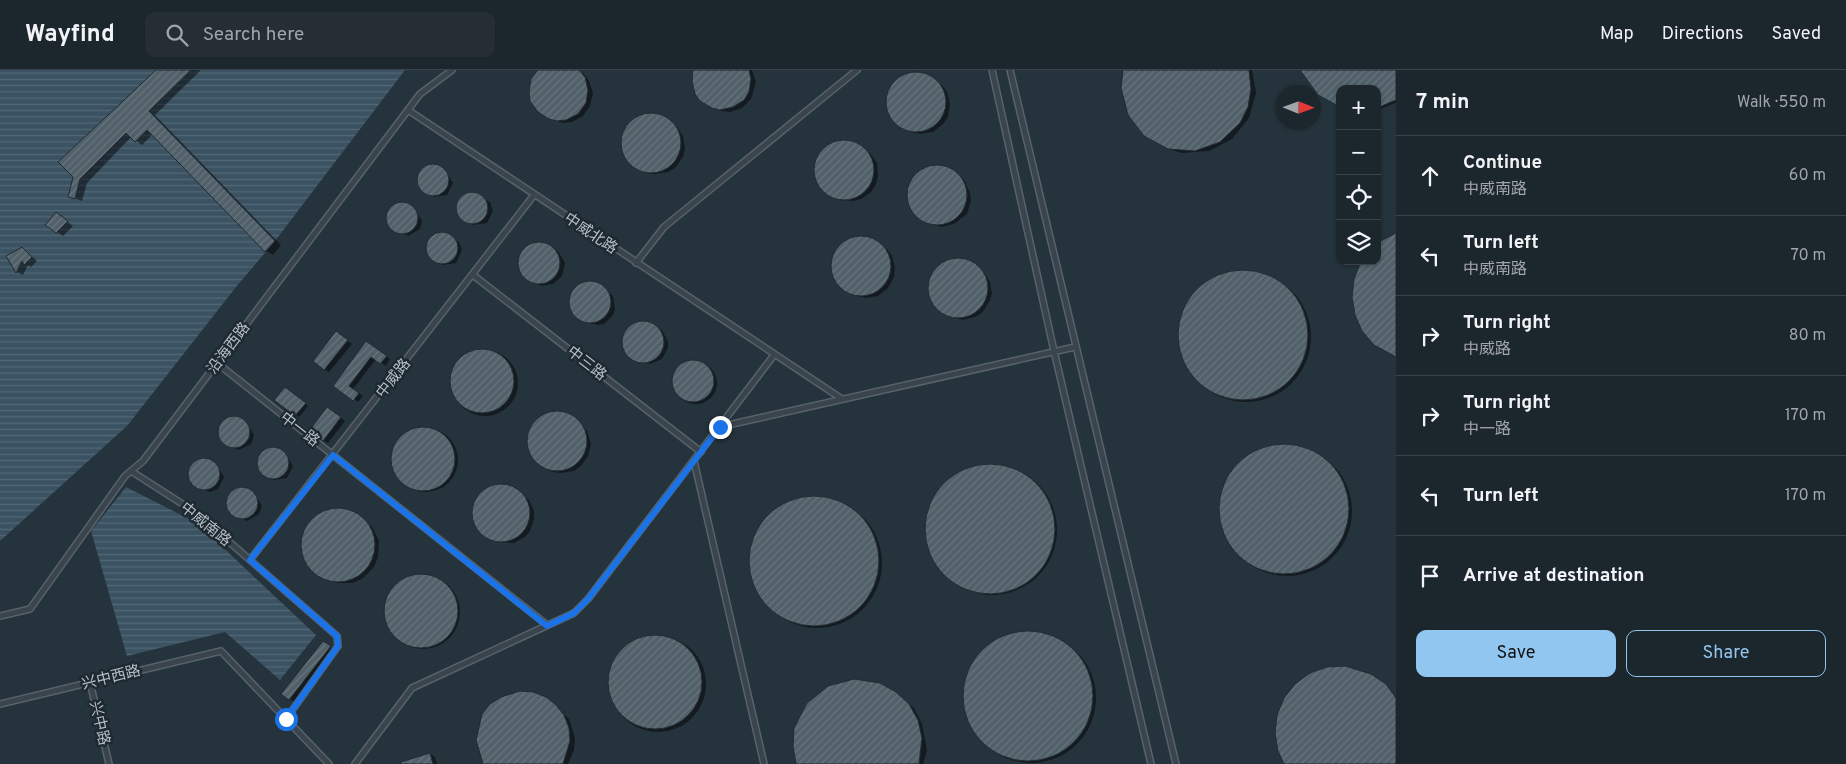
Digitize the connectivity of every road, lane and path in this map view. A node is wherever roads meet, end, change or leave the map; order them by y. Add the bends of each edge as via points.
1 (452, 70) edge
2 (857, 70) edge
3 (992, 70) edge
4 (1010, 70) edge
5 (408, 110) junction
6 (534, 195) junction
7 (636, 263) junction
8 (473, 275) junction
9 (1075, 346) junction
10 (1054, 351) junction
11 (774, 355) junction
12 (217, 363) junction
13 (842, 399) junction
14 (720, 427) junction
15 (701, 452) junction
16 (333, 455) junction
17 (694, 461) junction
18 (131, 471) junction
19 (250, 560) junction
20 (0, 616) edge
21 (547, 626) junction
22 (90, 682) junction
23 (0, 704) edge
24 (286, 719) junction
25 (109, 764) edge
26 (329, 764) edge
27 (355, 764) edge
28 (764, 764) edge
29 (1151, 764) edge
30 (1176, 764) edge

1 - 5 lane, 沿海西路 via 420,94
2 - 7 lane via 664,227
3 - 10 lane
4 - 9 lane
5 - 6 lane, 中威北路
5 - 12 lane, 沿海西路
6 - 7 lane, 中威北路
6 - 8 lane, 中威路
7 - 11 lane, 中威北路
8 - 15 lane, 中三路
8 - 16 lane, 中威路
9 - 10 lane
9 - 30 lane
10 - 13 lane
10 - 29 lane
11 - 13 lane, 中威北路
11 - 14 lane
12 - 16 lane, 中一路
12 - 18 lane, 沿海西路 via 143,461
13 - 14 lane
14 - 15 lane
15 - 17 lane
16 - 19 lane, 中威路
16 - 21 lane, 中一路
17 - 21 lane via 588,599 574,613
17 - 28 lane
18 - 19 lane, 中威南路 via 195,512
18 - 20 lane, 沿海西路 via 30,609
19 - 24 lane, 中威南路 via 337,636 338,646
21 - 27 lane via 412,688
22 - 23 lane, 兴中西路
22 - 24 lane, 兴中西路 via 221,651
22 - 25 lane, 兴中路
24 - 26 lane

